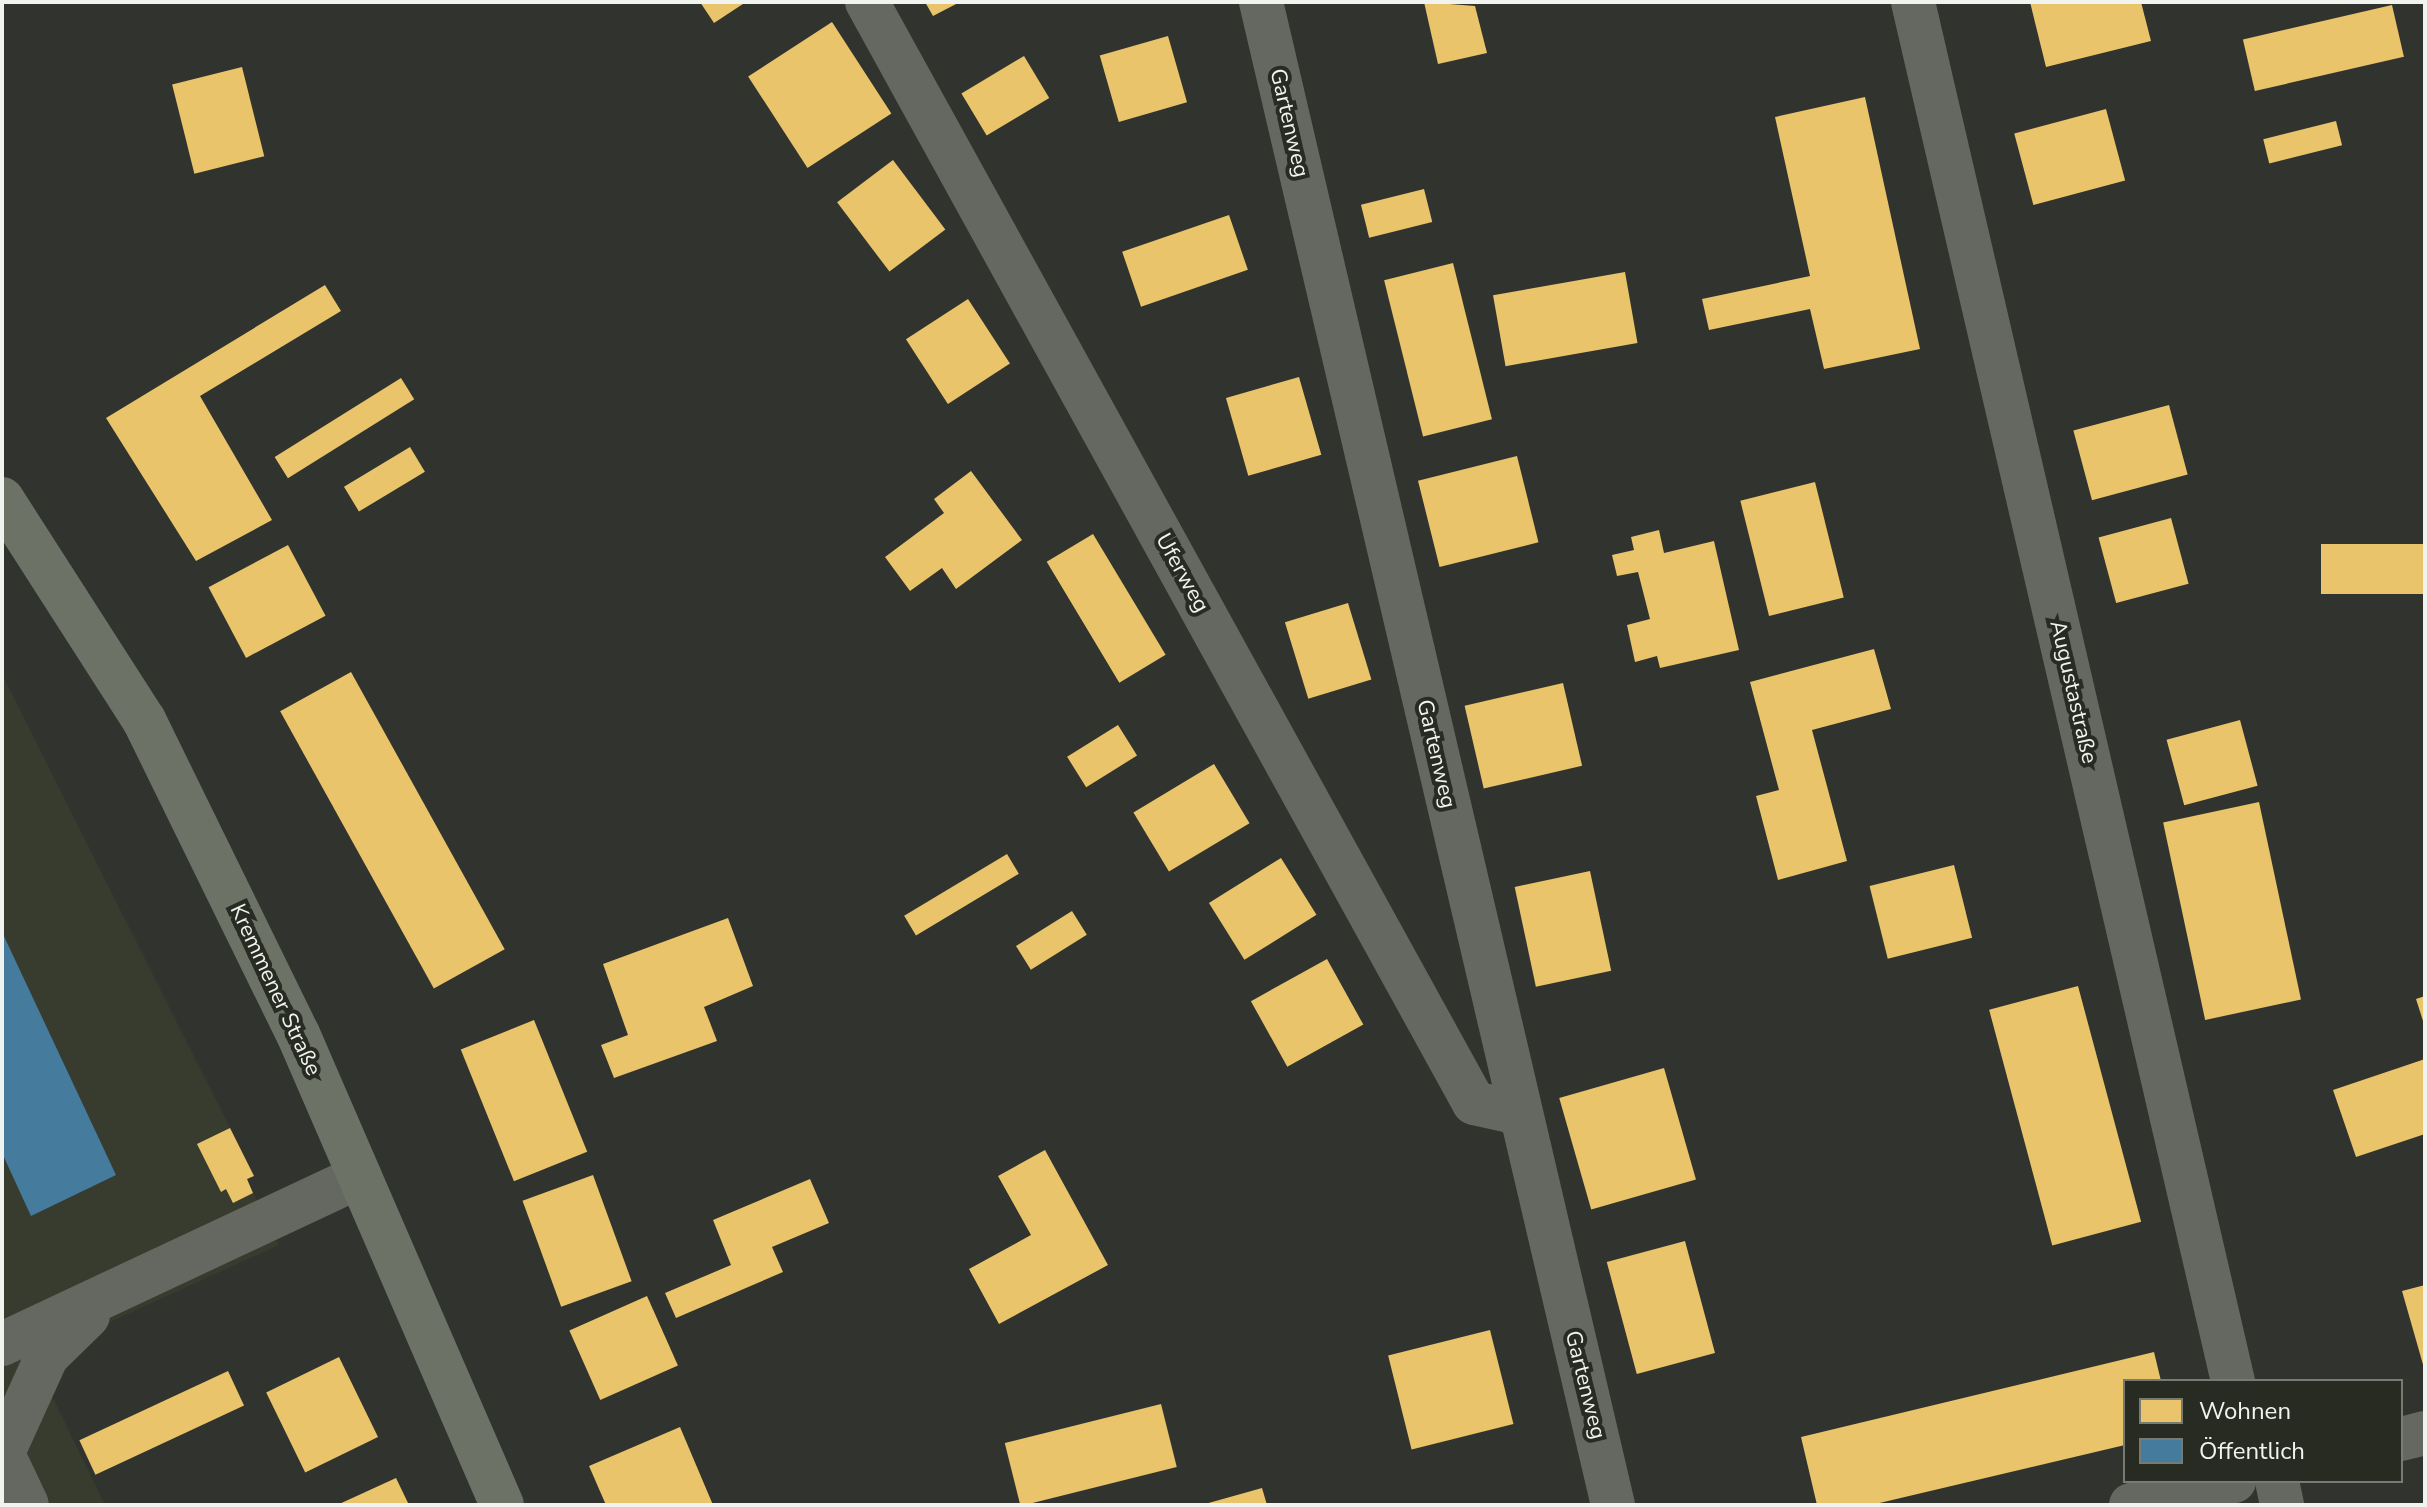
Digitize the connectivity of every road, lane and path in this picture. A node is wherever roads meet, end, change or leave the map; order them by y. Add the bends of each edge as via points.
1 (867, 2) edge
2 (1261, 2) edge
3 (1913, 2) edge
4 (2, 499) edge
5 (1519, 1113) junction
6 (360, 1176) junction
7 (113, 1293) junction
8 (2, 1344) edge
9 (2233, 1379) edge
10 (2425, 1433) edge
11 (2403, 1438) edge
12 (3, 1454) edge
13 (2225, 1483) edge
14 (2277, 1483) edge
15 (27, 1505) edge
16 (502, 1505) edge
17 (1613, 1505) edge
18 (2131, 1505) edge
19 (2282, 1505) edge

1 - 5 street, Uferweg via 1474,1103
2 - 5 street, Gartenweg
3 - 9 street, Augustastraße
4 - 6 main road, Kremmener Straße via 144,720 298,1034
5 - 17 street, Gartenweg
6 - 7 street
6 - 16 main road, Kremmener Straße
7 - 8 street
7 - 12 street via 47,1356
10 - 11 street
12 - 15 street
13 - 18 street
14 - 19 street

